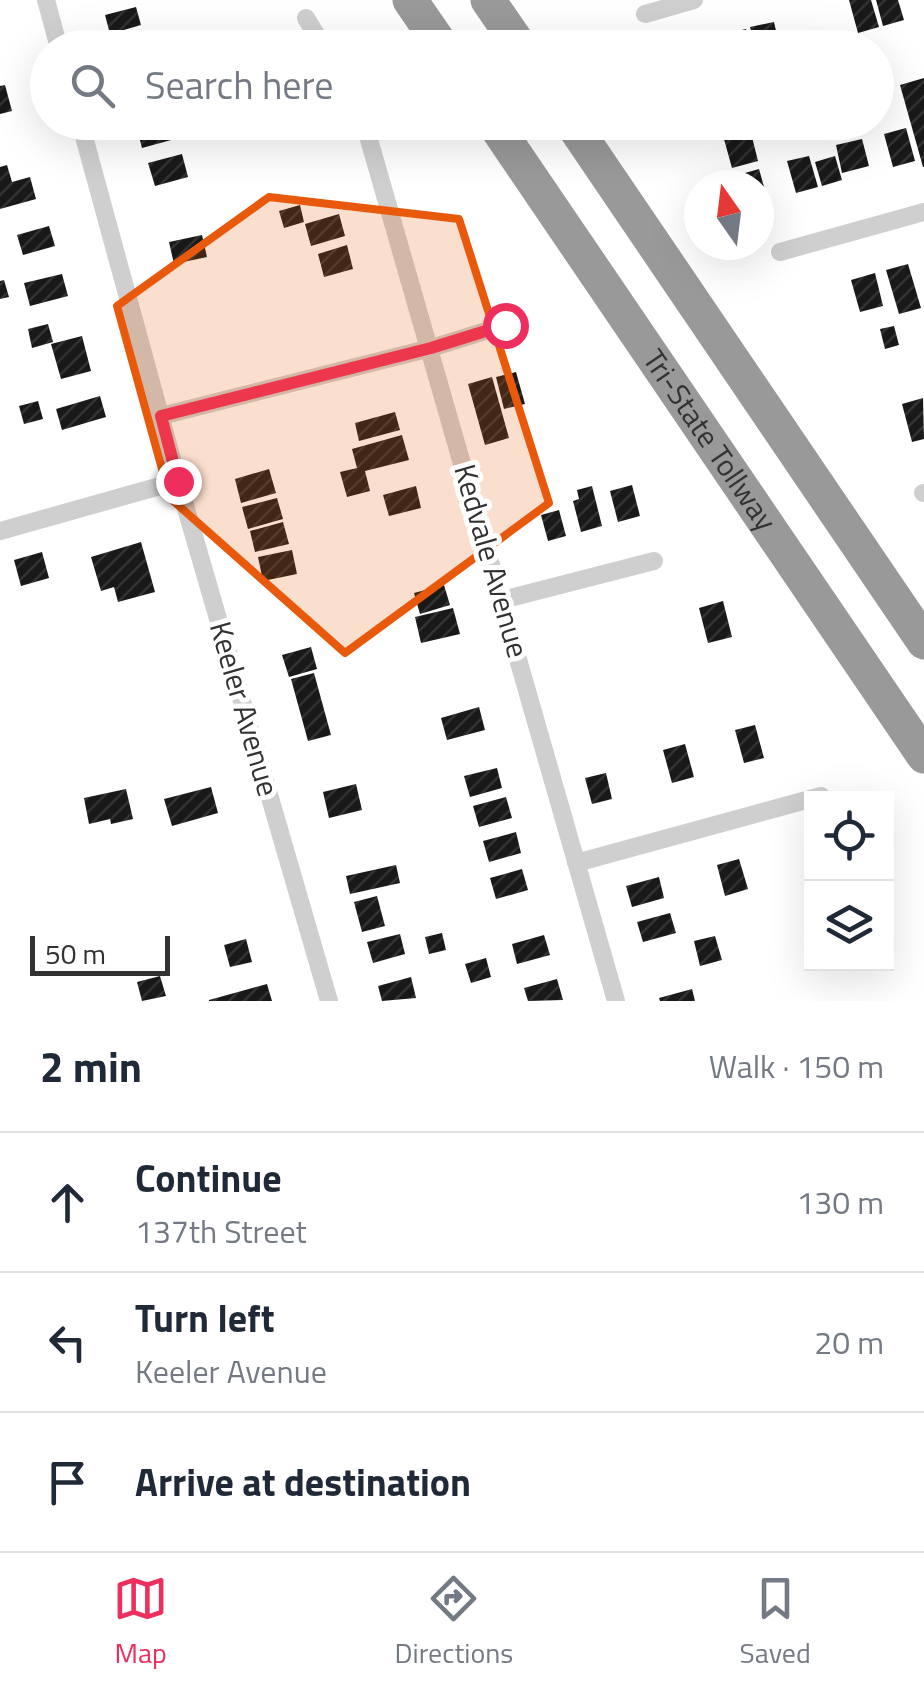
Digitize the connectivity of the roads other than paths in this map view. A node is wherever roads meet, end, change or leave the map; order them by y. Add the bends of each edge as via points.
1 (46, 0) edge
2 (410, 0) edge
3 (488, 0) edge
4 (694, 0) edge
5 (644, 14) dead end
6 (306, 18) dead end
7 (54, 30) edge
8 (313, 30) edge
9 (430, 30) edge
10 (508, 30) edge
11 (85, 140) edge
12 (369, 140) edge
13 (506, 140) edge
14 (584, 140) edge
15 (924, 212) edge
16 (780, 252) dead end
17 (505, 325) dead end
18 (431, 348) junction
19 (161, 416) junction
20 (178, 481) junction
21 (0, 531) edge
22 (654, 561) dead end
23 (502, 600) junction
24 (924, 642) edge
25 (924, 756) edge
26 (804, 801) edge
27 (576, 863) junction
28 (330, 1001) edge
29 (616, 1001) edge

1 - 7 street
2 - 9 highway
3 - 10 highway
4 - 5 street
6 - 8 street
11 - 19 street, Keeler Avenue
12 - 18 street, Kedvale Avenue
13 - 25 highway, Tri-State Tollway
14 - 24 highway
15 - 16 street
17 - 18 street
18 - 19 street
18 - 23 street, Kedvale Avenue
19 - 20 street, Keeler Avenue
20 - 21 street
20 - 28 street, Keeler Avenue
22 - 23 street
23 - 27 street, Kedvale Avenue
26 - 27 street
27 - 29 street, Kedvale Avenue

